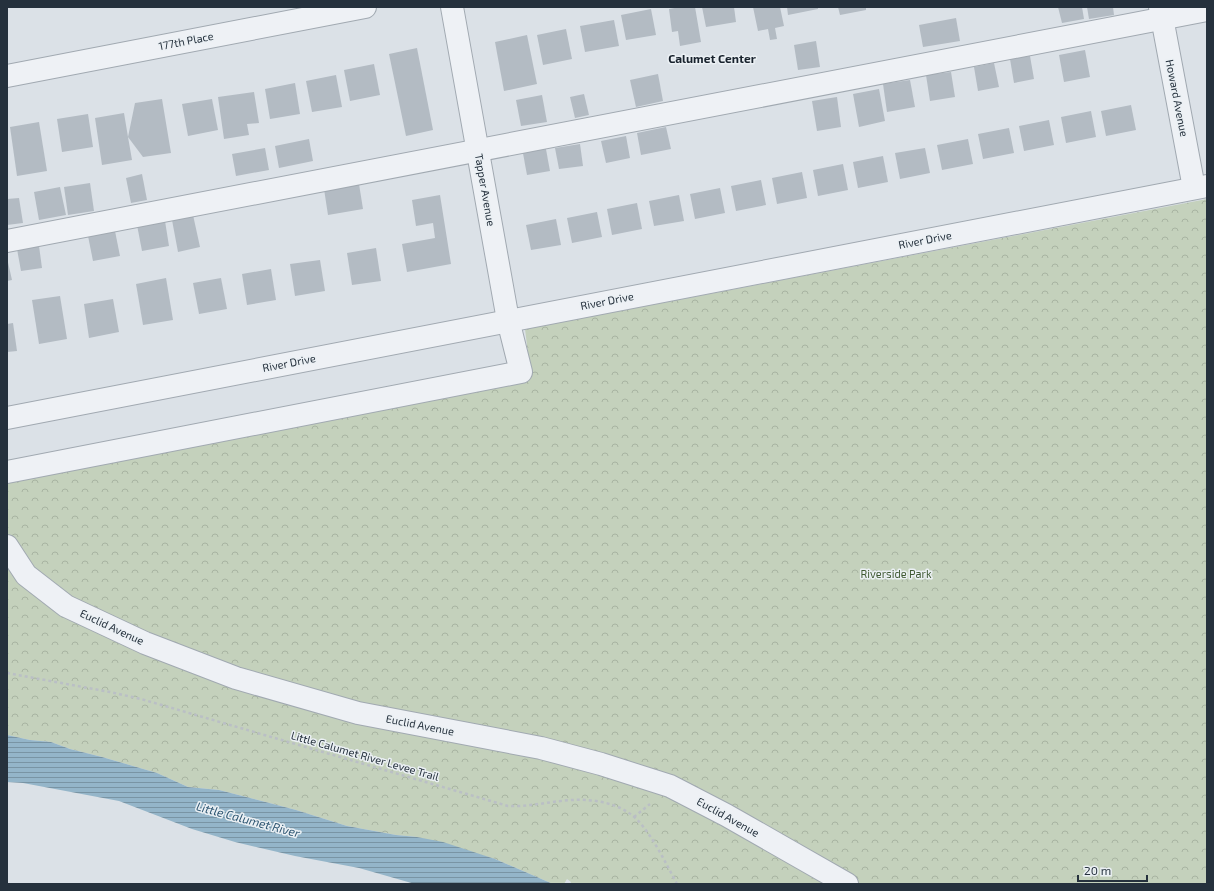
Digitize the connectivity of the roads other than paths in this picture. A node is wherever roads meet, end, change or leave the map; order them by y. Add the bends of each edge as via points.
1 (365, 7) edge
2 (452, 7) edge
3 (1207, 10) edge
4 (1161, 12) edge
5 (7, 76) edge
6 (478, 150) junction
7 (1200, 187) edge
8 (7, 240) edge
9 (508, 320) junction
10 (7, 418) edge
11 (7, 472) edge
12 (7, 546) edge
13 (847, 884) edge

1 - 5 street, 177th Place
2 - 6 street, Tapper Avenue
3 - 4 street
4 - 6 street
4 - 7 street, Howard Avenue
6 - 8 street
6 - 9 street, Tapper Avenue
7 - 9 street, River Drive
9 - 10 street, River Drive
9 - 11 street, Tapper Avenue via 521,372
12 - 13 street, Euclid Avenue via 26,575 66,606 145,643 236,678 358,713 542,748 670,786

